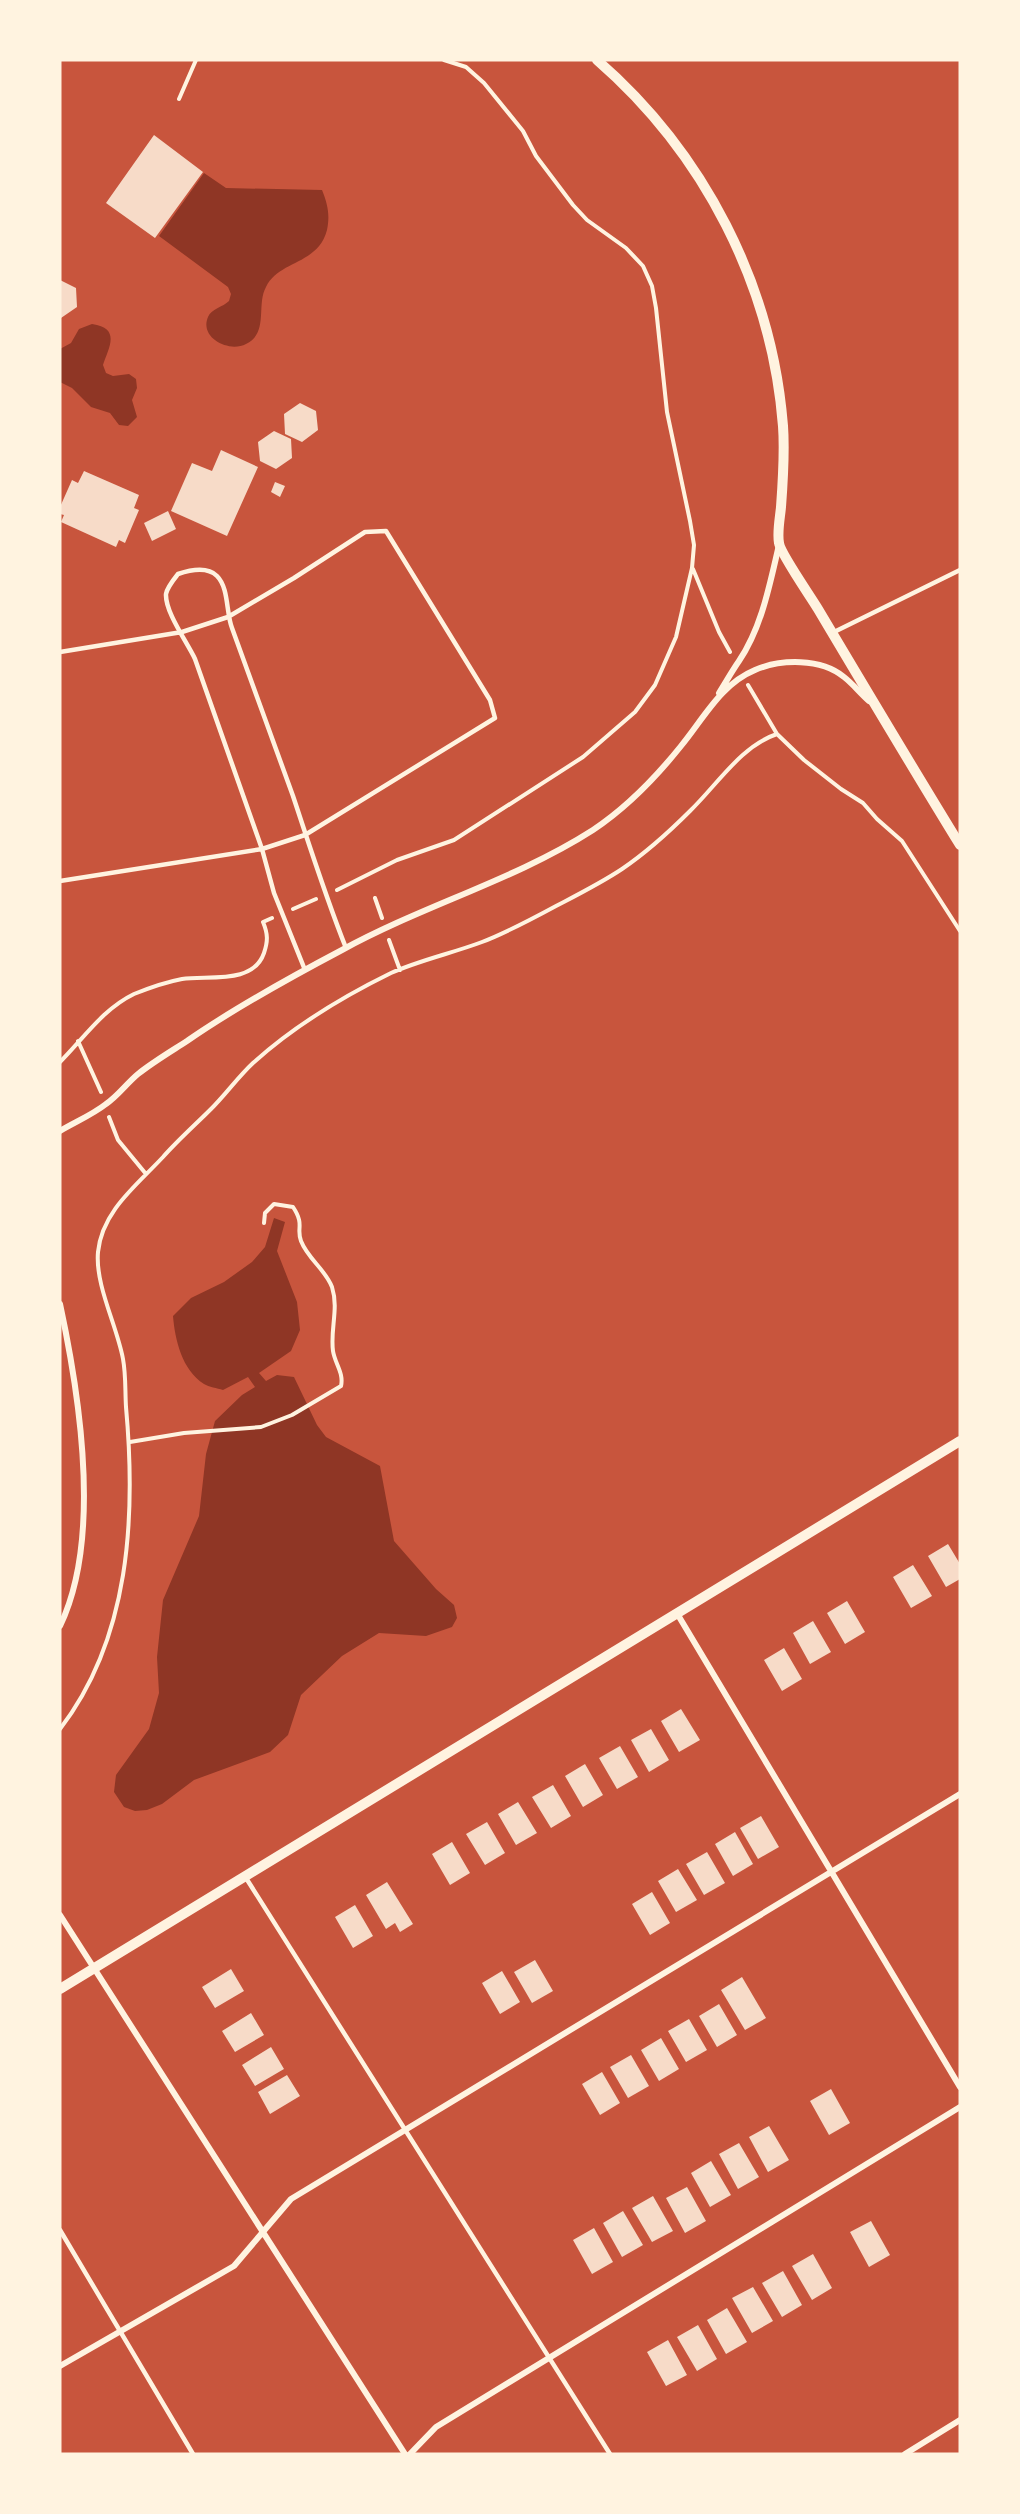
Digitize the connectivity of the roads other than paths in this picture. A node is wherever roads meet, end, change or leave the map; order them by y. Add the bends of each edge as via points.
1 (597, 60) edge
2 (779, 544) junction
3 (960, 570) edge
4 (228, 617) junction
5 (182, 632) junction
6 (832, 633) junction
7 (60, 652) edge
8 (715, 701) junction
9 (878, 710) junction
10 (305, 835) junction
11 (960, 845) edge
12 (262, 849) junction
13 (60, 881) edge
14 (346, 948) junction
15 (305, 970) junction
16 (60, 1131) edge
17 (60, 1304) edge
18 (960, 1441) edge
19 (678, 1615) junction
20 (60, 1626) edge
21 (960, 1794) edge
22 (831, 1872) junction
23 (245, 1876) junction
24 (60, 1915) edge
25 (94, 1968) junction
26 (60, 1989) edge
27 (960, 2087) edge
28 (960, 2107) edge
29 (404, 2131) junction
30 (60, 2230) edge
31 (261, 2231) junction
32 (121, 2330) junction
33 (548, 2358) junction
34 (60, 2366) edge
35 (960, 2420) edge
36 (193, 2454) edge
37 (405, 2454) edge
38 (410, 2454) edge
39 (610, 2454) edge
40 (905, 2454) edge

1 - 2 street via 633,94 680,150 713,201 754,288 779,384 784,472
2 - 6 street
2 - 8 street via 755,627
3 - 6 lane
4 - 5 lane
4 - 5 lane via 223,584 216,574 192,570 178,573 166,592 169,614
4 - 10 lane
4 - 10 lane via 365,532 386,531 490,700 495,718
5 - 7 lane
5 - 12 lane
6 - 9 street
8 - 9 street via 734,682 754,670 798,662 842,675
8 - 14 street via 658,771 594,829 533,863
9 - 11 street
10 - 12 lane
10 - 14 lane
12 - 13 lane
12 - 15 lane via 274,893
14 - 15 street
15 - 16 street via 188,1040 138,1075 106,1105
17 - 20 street via 78,1405 83,1490 80,1562
18 - 19 street
19 - 22 street
19 - 23 street
21 - 22 street
22 - 27 street
22 - 29 street
23 - 25 street
23 - 29 lane
24 - 25 street
25 - 26 street
25 - 31 street
28 - 33 street
29 - 31 street via 291,2199
29 - 33 lane
30 - 32 lane
31 - 32 street via 234,2266
31 - 37 street
32 - 34 street
32 - 36 lane
33 - 38 street via 436,2427
33 - 39 lane
35 - 40 street

